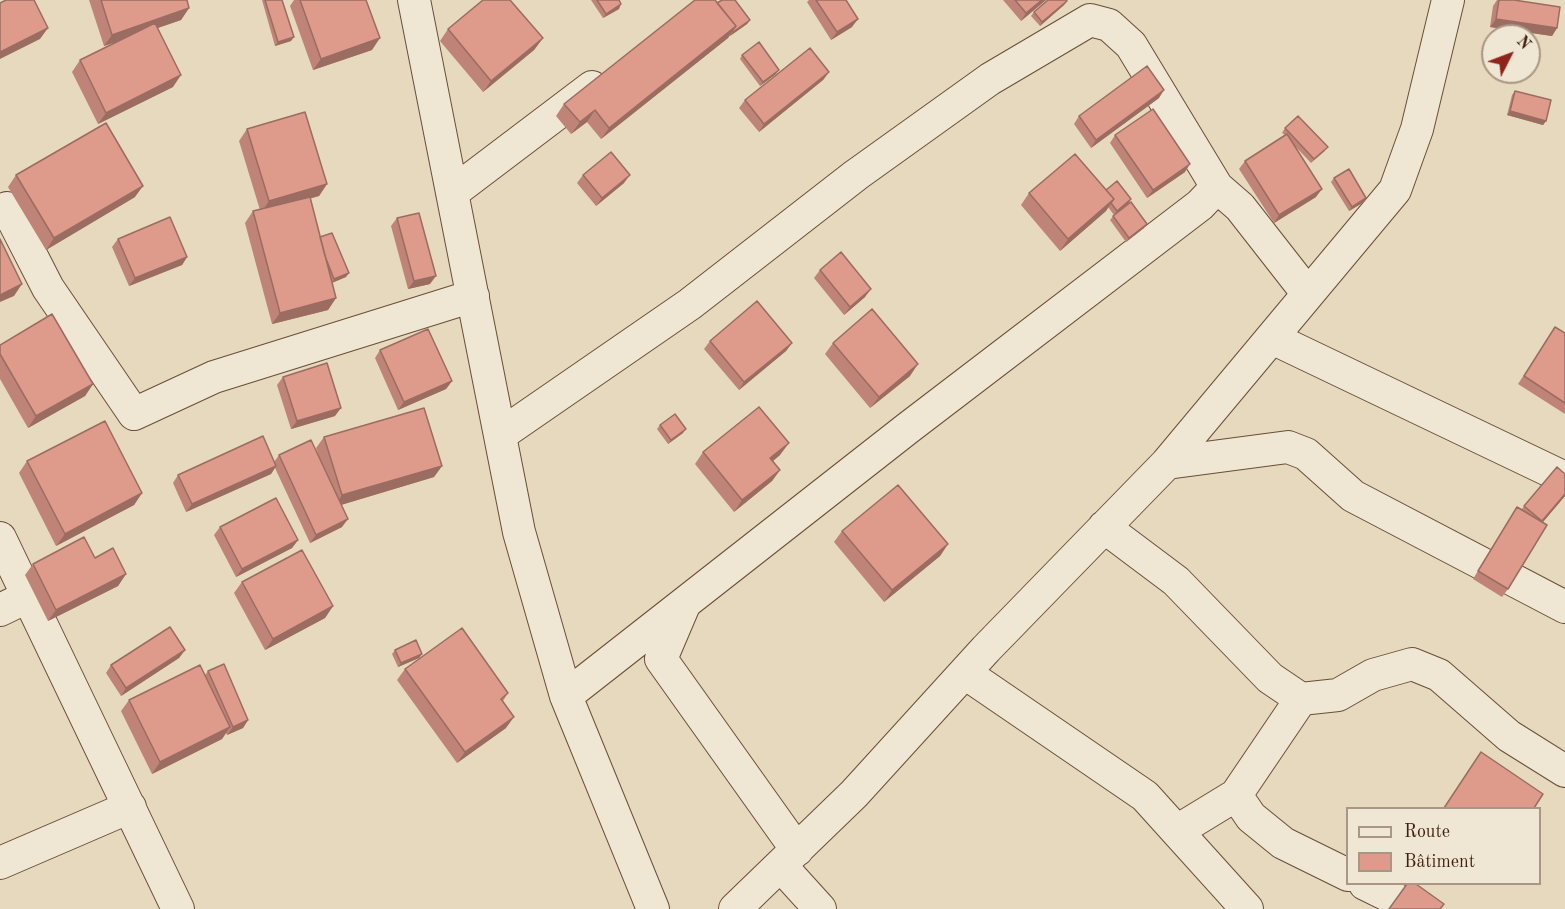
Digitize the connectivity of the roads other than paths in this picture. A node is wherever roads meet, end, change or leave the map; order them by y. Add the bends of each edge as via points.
1 (414, 0) edge
2 (1448, 0) edge
3 (612, 72) edge
4 (1217, 187) junction
5 (452, 193) junction
6 (7, 208) dead end
7 (1308, 294) junction
8 (473, 296) junction
9 (1272, 338) junction
10 (500, 435) junction
11 (1167, 462) junction
12 (1565, 478) edge
13 (1104, 527) junction
14 (0, 538) edge
15 (28, 596) junction
16 (686, 602) junction
17 (1565, 607) edge
18 (0, 610) edge
19 (965, 673) junction
20 (566, 696) junction
21 (1301, 699) junction
22 (1565, 771) edge
23 (1236, 795) junction
24 (130, 807) junction
25 (1178, 831) junction
26 (789, 858) junction
27 (0, 863) edge
28 (1346, 874) edge
29 (1367, 885) edge
30 (178, 909) edge
31 (653, 909) edge
32 (735, 909) edge
33 (820, 909) edge
34 (1247, 909) edge
35 (1416, 909) edge

1 - 5 street
2 - 7 street via 1417,129 1395,190
3 - 5 street
4 - 7 street via 1240,207
4 - 10 street via 1131,45 1109,25 1090,20 990,79 856,175 690,304
4 - 16 street via 1200,205
5 - 8 street
6 - 8 street via 48,288 134,414 214,377
7 - 9 street
8 - 10 street
9 - 11 street
9 - 12 street
10 - 20 street via 519,532
11 - 13 street
11 - 17 street via 1288,447 1306,454 1353,496
13 - 19 street
13 - 21 street via 1176,581 1270,678
14 - 15 street
15 - 18 street
15 - 24 street
16 - 20 street
16 - 26 street via 662,659
19 - 25 street via 1145,796
19 - 26 street
20 - 31 street
21 - 22 street via 1338,695 1373,675 1412,664 1439,675 1509,736
21 - 23 street
23 - 25 street
23 - 28 street via 1251,818 1283,843
24 - 27 street
24 - 30 street
25 - 34 street
26 - 32 street
26 - 33 street
29 - 35 street

